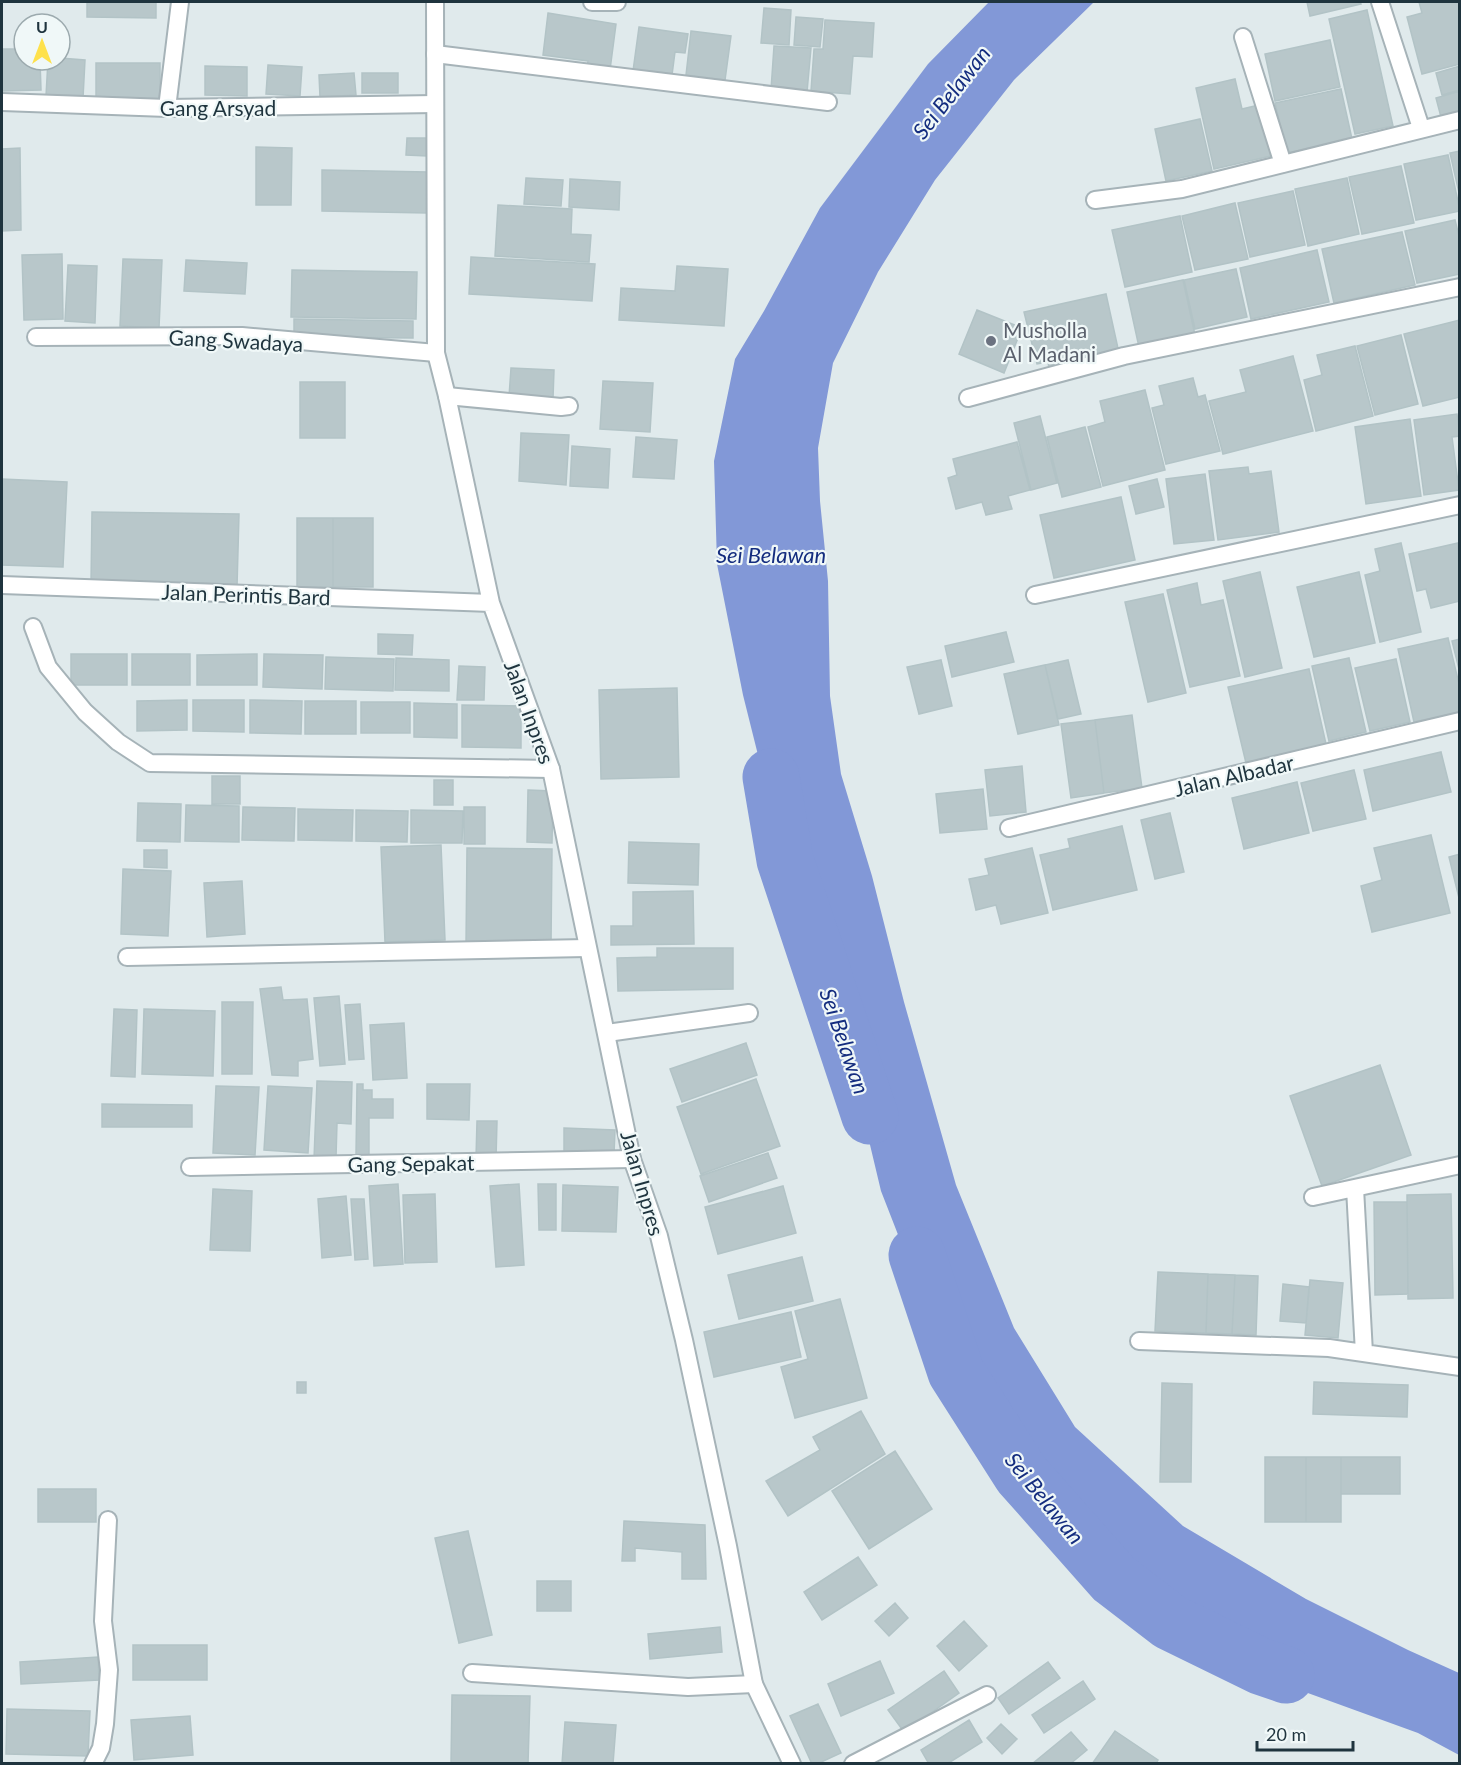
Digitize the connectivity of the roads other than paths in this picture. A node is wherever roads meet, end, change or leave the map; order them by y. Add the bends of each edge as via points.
1 (180, 2) edge
2 (435, 2) edge
3 (592, 2) edge
4 (617, 2) edge
5 (1380, 2) edge
6 (1244, 37) dead end
7 (435, 54) junction
8 (2, 102) edge
9 (828, 102) dead end
10 (435, 105) junction
11 (167, 108) junction
12 (1460, 120) edge
13 (1421, 128) junction
14 (1283, 164) junction
15 (1095, 200) dead end
16 (1460, 288) edge
17 (36, 337) dead end
18 (436, 353) junction
19 (447, 396) junction
20 (968, 398) dead end
21 (569, 406) dead end
22 (1460, 505) edge
23 (2, 585) edge
24 (1035, 595) dead end
25 (491, 603) junction
26 (33, 627) dead end
27 (1460, 721) edge
28 (551, 769) junction
29 (1009, 828) dead end
30 (587, 948) junction
31 (127, 957) dead end
32 (749, 1013) dead end
33 (607, 1033) junction
34 (632, 1159) junction
35 (1460, 1165) edge
36 (190, 1167) dead end
37 (1355, 1188) junction
38 (1313, 1197) dead end
39 (1139, 1341) dead end
40 (1364, 1353) junction
41 (1460, 1367) edge
42 (108, 1520) dead end
43 (472, 1673) dead end
44 (754, 1684) junction
45 (987, 1695) dead end
46 (93, 1764) edge
47 (792, 1764) edge
48 (853, 1764) edge

1 - 11 street
2 - 7 street, Jalan Inpres
3 - 4 street
5 - 13 street
6 - 14 street
7 - 9 street
7 - 10 street, Jalan Inpres
8 - 11 street, Gang Arsyad
10 - 11 street, Gang Arsyad
10 - 18 street, Jalan Inpres
12 - 13 street
13 - 14 street
14 - 15 street via 1182,189
16 - 20 street via 1124,356
17 - 18 street, Gang Swadaya via 242,336
18 - 19 street, Jalan Inpres
19 - 21 street
19 - 25 street, Jalan Inpres
22 - 24 street
23 - 25 street, Jalan Perintis Bard
25 - 28 street, Jalan Inpres
26 - 28 street via 48,667 85,712 118,742 150,763
27 - 29 street, Jalan Albadar
28 - 30 street, Jalan Inpres
30 - 31 street
30 - 33 street, Jalan Inpres
32 - 33 street
33 - 34 street, Jalan Inpres
34 - 36 street, Gang Sepakat
34 - 44 street, Jalan Inpres via 659,1236 684,1340
35 - 37 street
37 - 38 street
37 - 40 street
39 - 40 street via 1329,1348
40 - 41 street
42 - 46 street via 103,1621 109,1670 101,1749
43 - 44 street via 688,1687
44 - 47 street, Jalan Inpres
45 - 48 street

